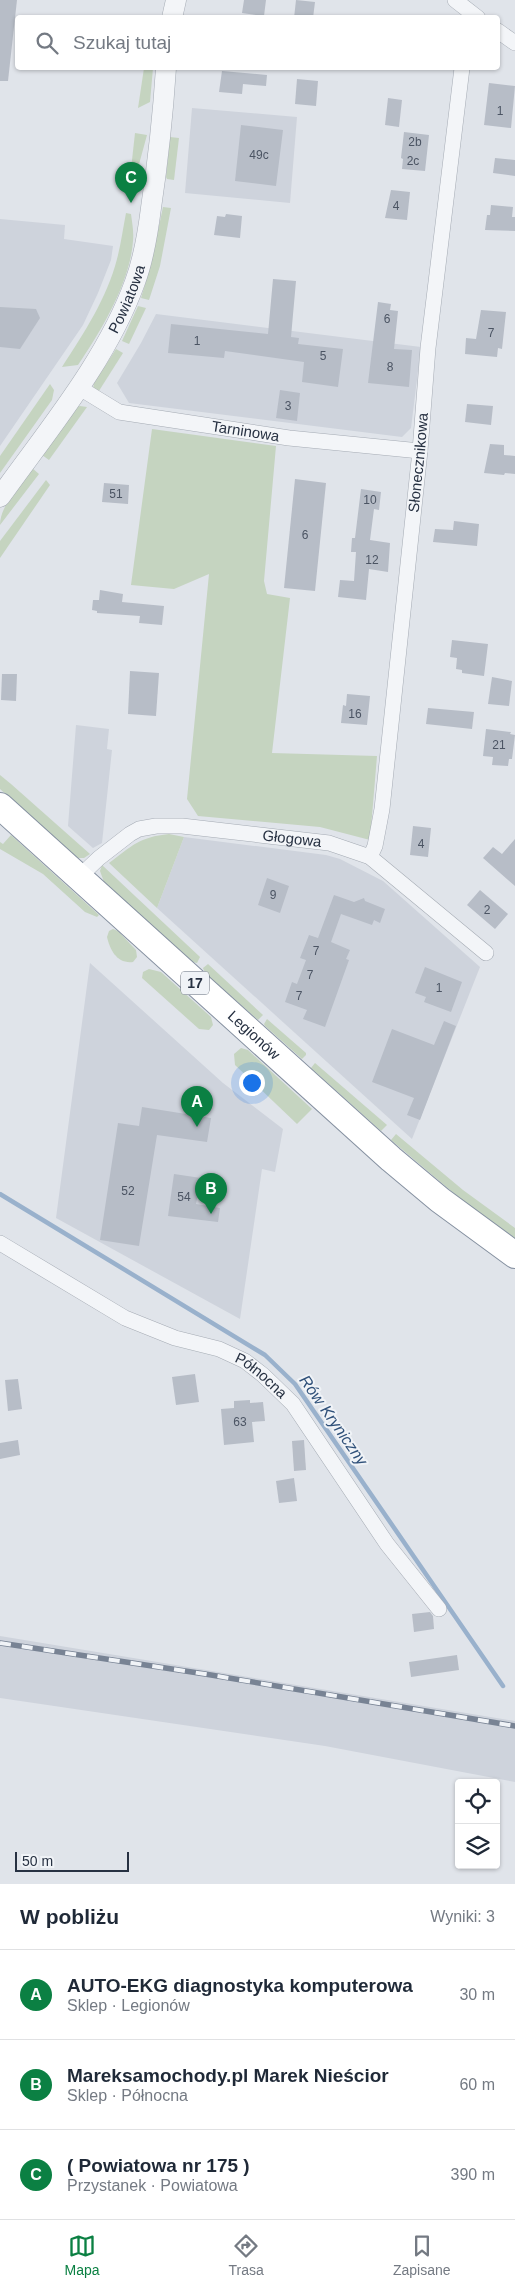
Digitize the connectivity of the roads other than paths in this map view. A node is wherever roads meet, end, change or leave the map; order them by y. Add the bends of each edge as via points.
1 (176, 0) edge
2 (455, 0) edge
3 (173, 15) edge
4 (473, 15) edge
5 (500, 32) edge
6 (515, 43) edge
7 (166, 70) edge
8 (462, 70) edge
9 (78, 387) junction
10 (420, 451) junction
11 (0, 497) edge
12 (0, 806) edge
13 (370, 857) junction
14 (79, 878) junction
15 (486, 953) dead end
16 (0, 1243) edge
17 (515, 1255) edge
18 (439, 1609) dead end

1 - 3 street
2 - 4 street
5 - 6 street
7 - 9 street, Powiatowa via 155,183 136,281 111,335
8 - 10 street, Słonecznikowa via 428,348
9 - 10 street, Tarninowa via 119,412 289,438
9 - 11 street, Powiatowa
10 - 13 street, Słonecznikowa via 382,809
12 - 14 highway, Legionów / 17
13 - 14 street, Głogowa via 318,841 156,826 130,834
13 - 15 street, Głogowa
14 - 17 highway, Legionów / 17 via 397,1165
16 - 18 street, Północna via 125,1318 174,1338 219,1349 263,1374 293,1404 388,1544

